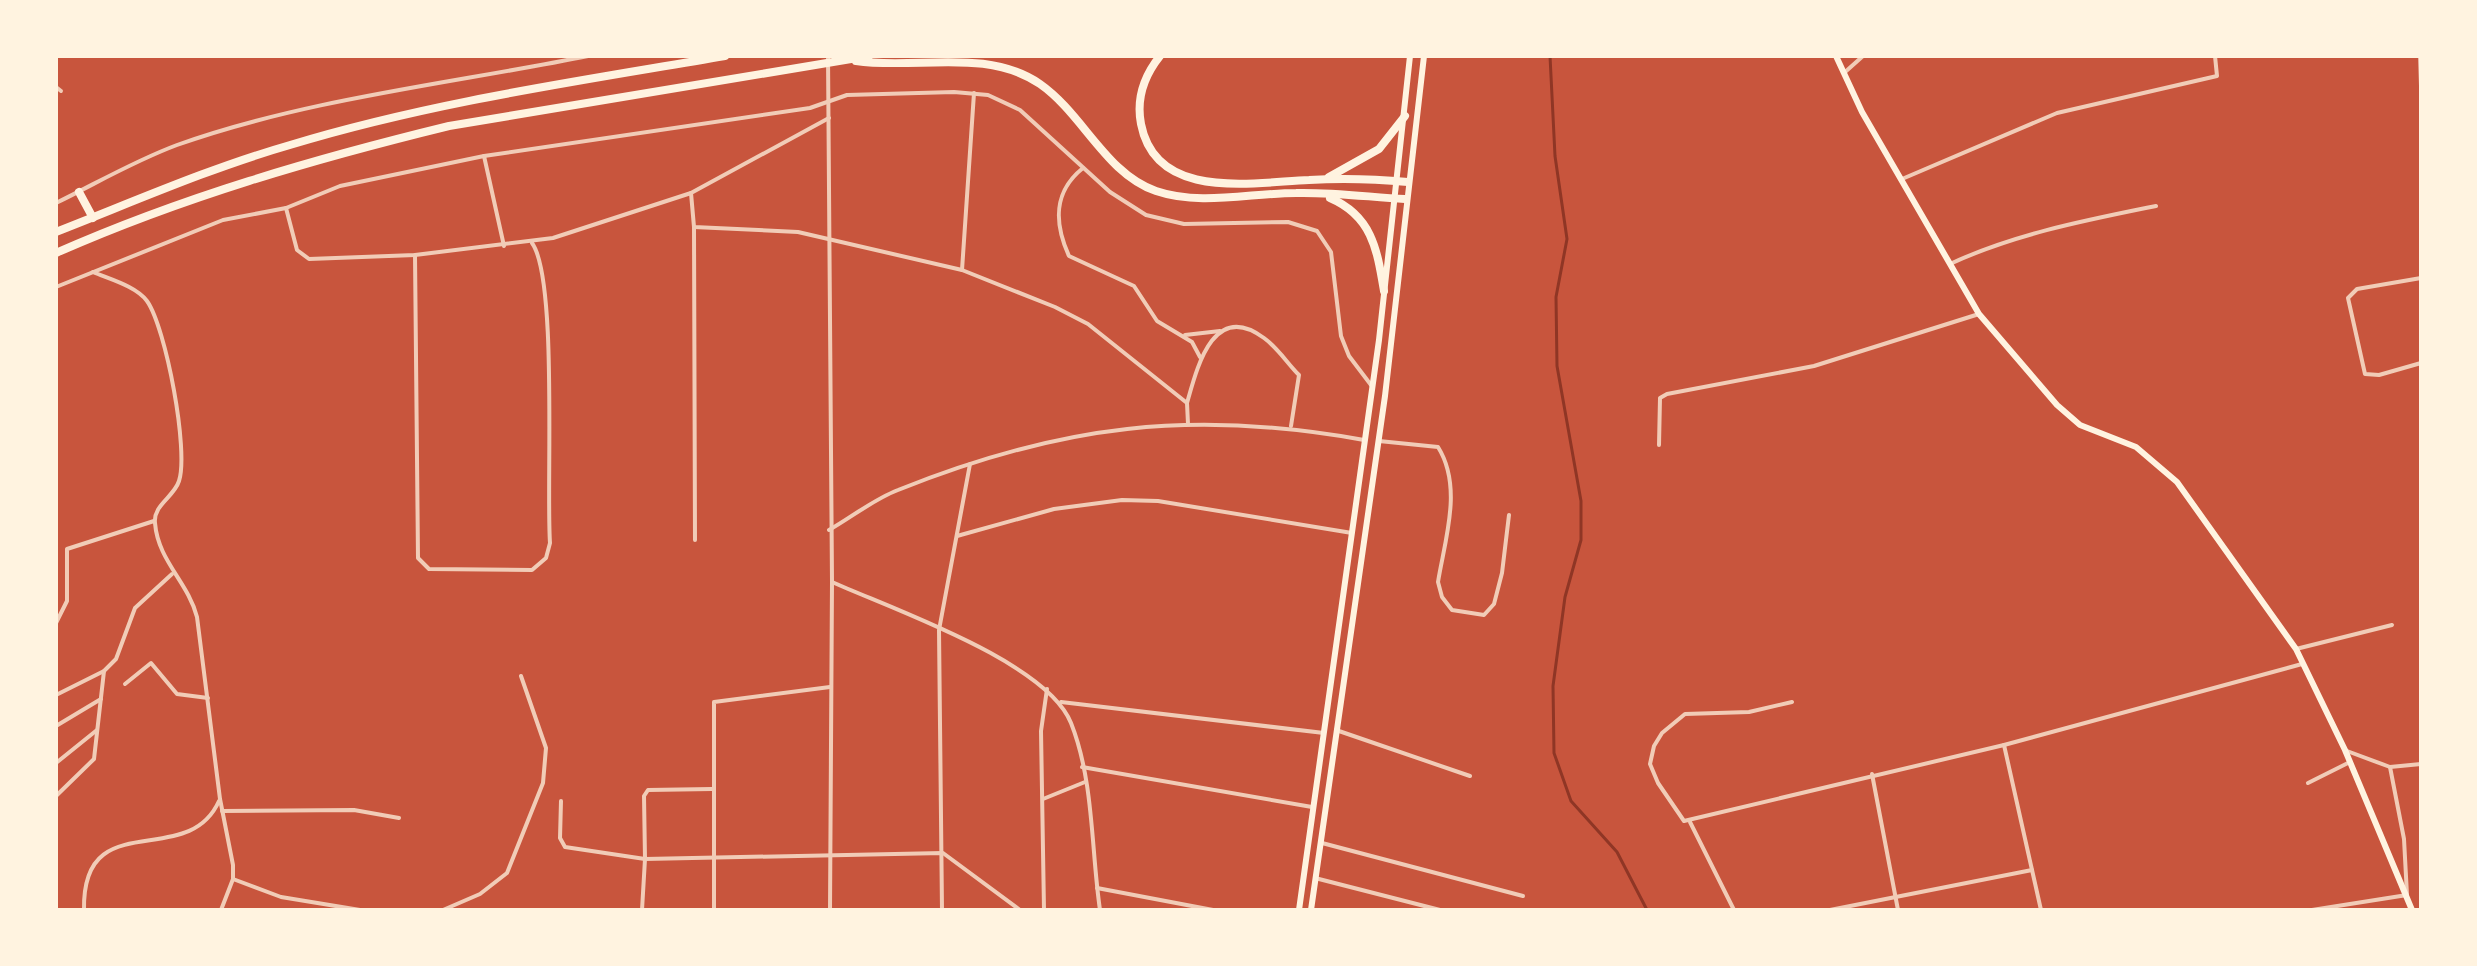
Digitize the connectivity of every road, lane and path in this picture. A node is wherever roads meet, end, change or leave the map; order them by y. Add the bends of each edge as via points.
1 (588, 56) edge
2 (725, 56) edge
3 (828, 56) edge
4 (869, 56) edge
5 (1160, 56) edge
6 (1410, 56) edge
7 (1424, 56) edge
8 (1836, 56) edge
9 (1863, 56) edge
10 (2215, 56) edge
11 (2420, 56) edge
12 (847, 60) junction
13 (1843, 74) junction
14 (2421, 86) edge
15 (56, 87) edge
16 (61, 91) dead end
17 (974, 93) junction
18 (829, 101) junction
19 (1405, 116) junction
20 (829, 118) junction
21 (484, 156) junction
22 (1083, 168) junction
23 (1327, 179) junction
24 (1902, 179) junction
25 (1396, 181) junction
26 (1408, 182) junction
27 (79, 192) junction
28 (691, 193) junction
29 (1322, 195) junction
30 (1392, 198) junction
31 (1405, 199) junction
32 (56, 203) edge
33 (2156, 206) dead end
34 (286, 208) junction
35 (93, 218) junction
36 (694, 227) junction
37 (56, 232) edge
38 (828, 238) junction
39 (532, 243) junction
40 (504, 246) junction
41 (56, 253) edge
42 (415, 255) junction
43 (1950, 264) junction
44 (962, 270) junction
45 (93, 272) junction
46 (2421, 278) edge
47 (56, 287) edge
48 (1384, 291) junction
49 (1979, 314) junction
50 (1221, 331) junction
51 (1182, 336) junction
52 (1200, 357) junction
53 (2421, 363) edge
54 (1373, 387) junction
55 (1187, 403) junction
56 (1188, 424) junction
57 (1291, 427) junction
58 (1364, 440) junction
59 (1379, 441) junction
60 (1659, 445) dead end
61 (970, 464) junction
62 (1509, 515) dead end
63 (154, 521) junction
64 (829, 530) junction
65 (1353, 533) junction
66 (957, 536) junction
67 (695, 540) dead end
68 (172, 574) junction
69 (832, 582) junction
70 (56, 623) edge
71 (2392, 625) dead end
72 (939, 630) junction
73 (2296, 649) junction
74 (2304, 663) junction
75 (104, 671) junction
76 (521, 676) dead end
77 (125, 684) dead end
78 (830, 687) junction
79 (1047, 689) junction
80 (56, 695) edge
81 (208, 698) junction
82 (101, 699) junction
83 (1059, 702) junction
84 (1792, 702) dead end
85 (56, 726) edge
86 (97, 730) junction
87 (1336, 730) junction
88 (1324, 733) junction
89 (2004, 745) junction
90 (2345, 750) junction
91 (2350, 762) junction
92 (56, 763) edge
93 (2421, 764) edge
94 (1082, 767) junction
95 (2390, 767) junction
96 (1872, 774) junction
97 (1470, 776) dead end
98 (1085, 782) junction
99 (2308, 783) dead end
100 (712, 789) junction
101 (56, 796) edge
102 (220, 799) junction
103 (1043, 799) junction
104 (561, 801) dead end
105 (1315, 807) junction
106 (222, 811) junction
107 (399, 818) dead end
108 (1690, 822) junction
109 (1320, 842) junction
110 (829, 853) junction
111 (943, 853) junction
112 (713, 856) junction
113 (645, 859) junction
114 (2032, 870) junction
115 (1315, 878) junction
116 (233, 879) junction
117 (1097, 888) junction
118 (2407, 895) junction
119 (1523, 896) dead end
120 (1895, 896) junction
121 (2332, 908) edge
122 (84, 910) edge
123 (221, 910) edge
124 (360, 910) edge
125 (443, 910) edge
126 (642, 910) edge
127 (714, 910) edge
128 (830, 910) edge
129 (942, 910) edge
130 (1020, 910) edge
131 (1044, 910) edge
132 (1100, 910) edge
133 (1213, 910) edge
134 (1299, 910) edge
135 (1311, 910) edge
136 (1440, 910) edge
137 (1734, 910) edge
138 (1830, 910) edge
139 (1898, 910) edge
140 (2041, 910) edge
141 (2312, 910) edge
142 (2412, 910) edge

1 - 27 street via 360,100 204,137 129,164
2 - 35 highway via 380,121 228,165
3 - 18 street
4 - 12 highway
5 - 23 highway via 1141,88 1139,113 1151,149 1179,175 1220,185
6 - 19 main road
7 - 26 main road
8 - 13 main road
9 - 13 street
10 - 24 street via 2217,76 2057,113
11 - 14 street
12 - 29 highway via 974,63 1019,74 1039,83 1113,160 1156,191 1214,197
12 - 41 highway via 396,139 191,198
13 - 24 main road
15 - 16 street
17 - 18 street via 866,94
17 - 22 street via 1020,110
17 - 44 street
18 - 20 street
18 - 21 street via 796,111
19 - 23 highway via 1379,149
19 - 25 main road
20 - 28 street
20 - 38 street
21 - 34 street via 340,186
21 - 40 street
22 - 51 street via 1070,178 1058,202 1059,234 1069,256 1134,286 1157,321
22 - 54 street via 1129,207 1156,218 1184,224 1288,222 1317,231 1331,252 1341,336
23 - 25 highway
24 - 43 main road
25 - 26 highway
25 - 30 main road
26 - 31 main road
27 - 32 street
27 - 35 highway
28 - 36 street
28 - 39 street
29 - 30 highway
29 - 48 highway via 1344,204 1365,222 1378,252
30 - 31 highway
30 - 48 main road
31 - 59 main road
33 - 43 street via 2072,223
34 - 42 street via 303,258
34 - 45 street via 223,220
35 - 37 highway
36 - 38 street
36 - 67 street
38 - 44 street
38 - 64 street
39 - 40 street
39 - 42 street via 545,296 550,543 546,558 532,570 434,569 419,561
40 - 42 street
43 - 49 main road
44 - 55 street via 1088,324
45 - 47 street
45 - 63 street via 147,301 168,357 180,474
46 - 53 street via 2357,289 2348,298 2365,374
48 - 54 main road
49 - 60 street via 1814,366 1667,394 1658,408
49 - 73 main road via 2080,425 2136,447 2177,482
50 - 51 street
50 - 52 street
50 - 57 street via 1234,328 1263,337 1299,375
51 - 52 street
52 - 55 street
54 - 58 main road
55 - 56 street
56 - 57 street
56 - 61 street via 1054,438
57 - 58 street
58 - 65 main road
59 - 62 street via 1429,444 1444,456 1451,482 1438,582 1452,610 1484,615 1494,604
59 - 87 main road
61 - 64 street via 896,491
61 - 66 street
63 - 68 street
63 - 70 street via 67,549 67,601
64 - 69 street
65 - 66 street via 1158,501 1122,500 1054,509
65 - 88 main road
66 - 72 street
68 - 75 street via 137,604 120,653
68 - 81 street via 193,601
69 - 72 street
69 - 78 street
71 - 73 street
72 - 79 street via 998,657
72 - 111 street
73 - 74 main road
74 - 89 street
74 - 90 main road
75 - 80 street
75 - 82 street
76 - 125 street via 546,748 543,783 507,873 480,894
77 - 81 street via 151,663 177,694
78 - 100 street via 714,702
78 - 110 street
79 - 83 street
79 - 103 street via 1041,731
81 - 102 street
82 - 85 street
82 - 86 street
83 - 88 street
83 - 94 street via 1071,722
84 - 108 street via 1749,712 1685,714 1662,733 1650,764 1679,817
86 - 92 street
86 - 101 street via 93,762
87 - 97 street
87 - 109 main road
88 - 105 main road
89 - 96 street
89 - 114 street
90 - 91 main road
90 - 95 street
91 - 99 street
91 - 118 main road
93 - 95 street
94 - 98 street
94 - 105 street
95 - 118 street via 2404,839
96 - 108 street
96 - 120 street
98 - 103 street
98 - 117 street
100 - 112 street
100 - 113 street via 648,790
102 - 106 street
102 - 122 street via 197,829 123,845 98,856 86,879
103 - 131 street
104 - 113 street via 560,838 565,847
105 - 134 main road
106 - 107 street via 354,810
106 - 116 street
108 - 137 street
109 - 115 main road
109 - 119 street
110 - 111 street
110 - 112 street
110 - 128 street
111 - 129 street
111 - 130 street
112 - 113 street
112 - 127 street
113 - 126 street
114 - 120 street
114 - 140 street
115 - 135 main road
115 - 136 street
116 - 123 street
116 - 124 street via 281,897
117 - 132 street
117 - 133 street
118 - 121 street
118 - 142 main road
120 - 138 street
120 - 139 street
121 - 141 street

